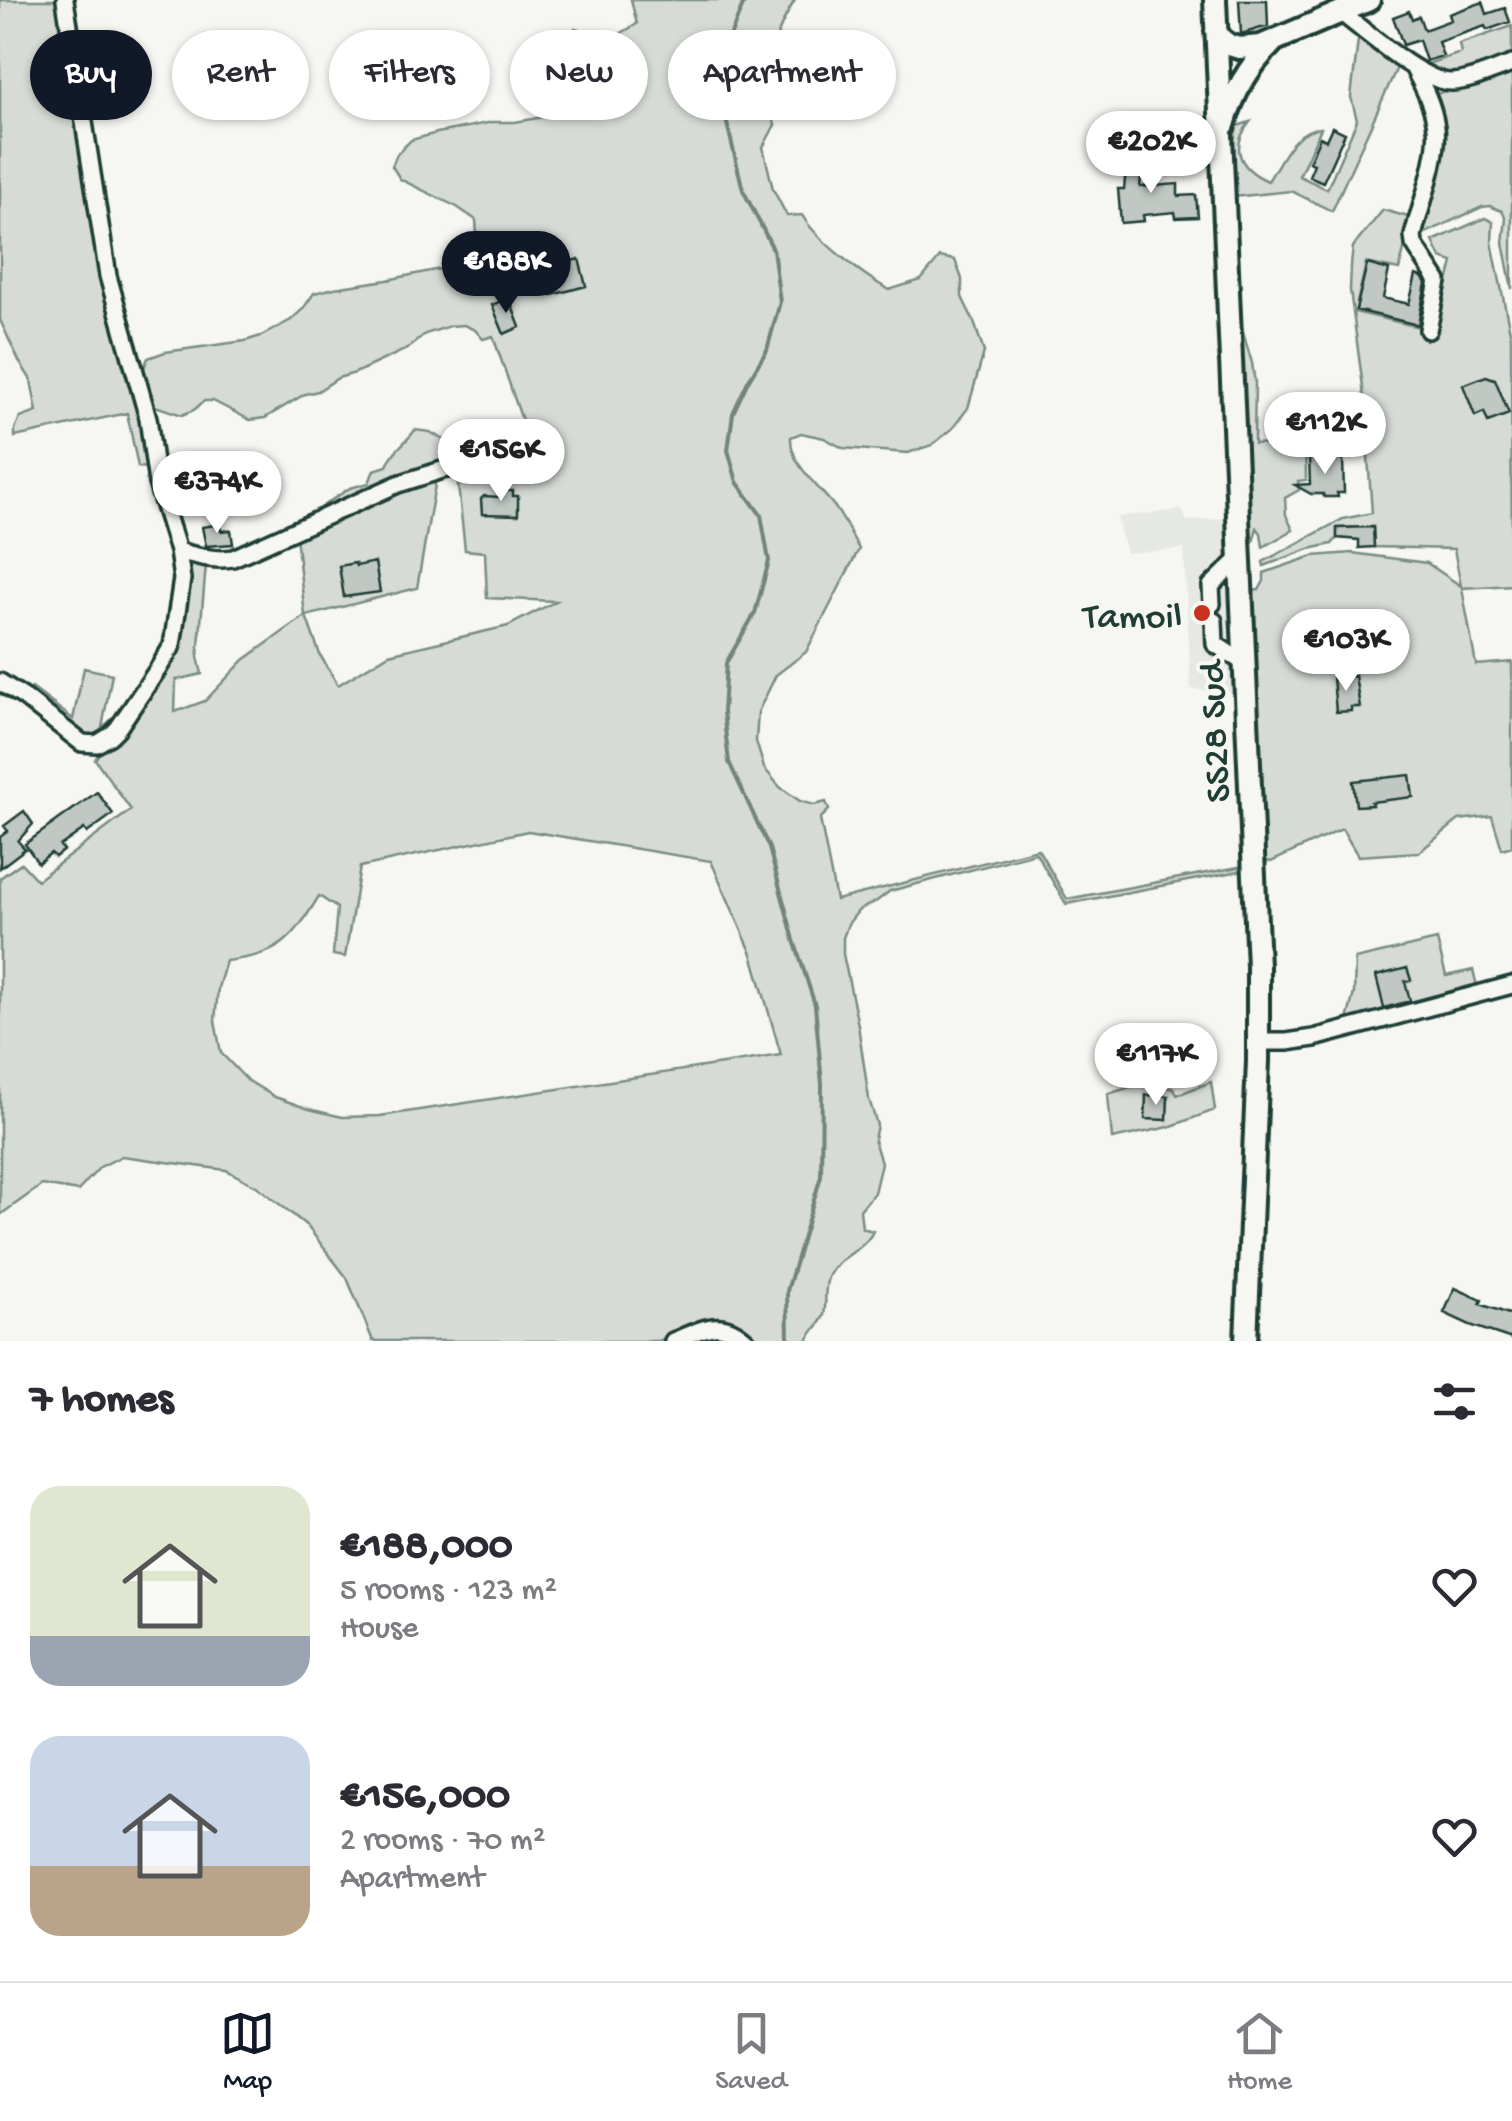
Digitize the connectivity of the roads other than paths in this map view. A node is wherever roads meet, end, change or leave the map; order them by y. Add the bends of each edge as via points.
1 (66, 0) edge
2 (1215, 0) edge
3 (1369, 0) edge
4 (1340, 12) junction
5 (1216, 31) junction
6 (1273, 41) junction
7 (1239, 48) junction
8 (1512, 64) edge
9 (1218, 67) junction
10 (1414, 67) junction
11 (1249, 70) junction
12 (1221, 135) junction
13 (1428, 330) dead end
14 (540, 450) dead end
15 (178, 551) junction
16 (1240, 558) junction
17 (1212, 604) dead end
18 (1214, 621) dead end
19 (1244, 663) junction
20 (0, 682) edge
21 (1512, 985) edge
22 (1258, 1042) junction
23 (673, 1341) edge
24 (748, 1341) edge
25 (1246, 1341) edge

1 - 15 street via 108,276
2 - 5 main road, SS28 Sud
3 - 4 main road
4 - 6 main road
4 - 10 street
5 - 7 main road
5 - 9 main road, SS28 Sud
6 - 7 main road
6 - 11 main road
7 - 9 main road
8 - 10 street via 1451,82
9 - 11 main road via 1236,74
9 - 12 main road, SS28 Sud
10 - 13 street via 1437,132 1413,236 1438,283
11 - 12 main road
12 - 16 main road, SS28 Sud
14 - 15 street via 398,484 233,558
15 - 20 street via 182,580 172,646 104,741 75,739
16 - 17 street via 1211,586
16 - 19 main road, SS28 Sud
18 - 19 street via 1215,644
19 - 22 main road, SS28 Sud
21 - 22 street via 1314,1038
22 - 25 main road, SS28 Sud
23 - 24 street via 722,1326

